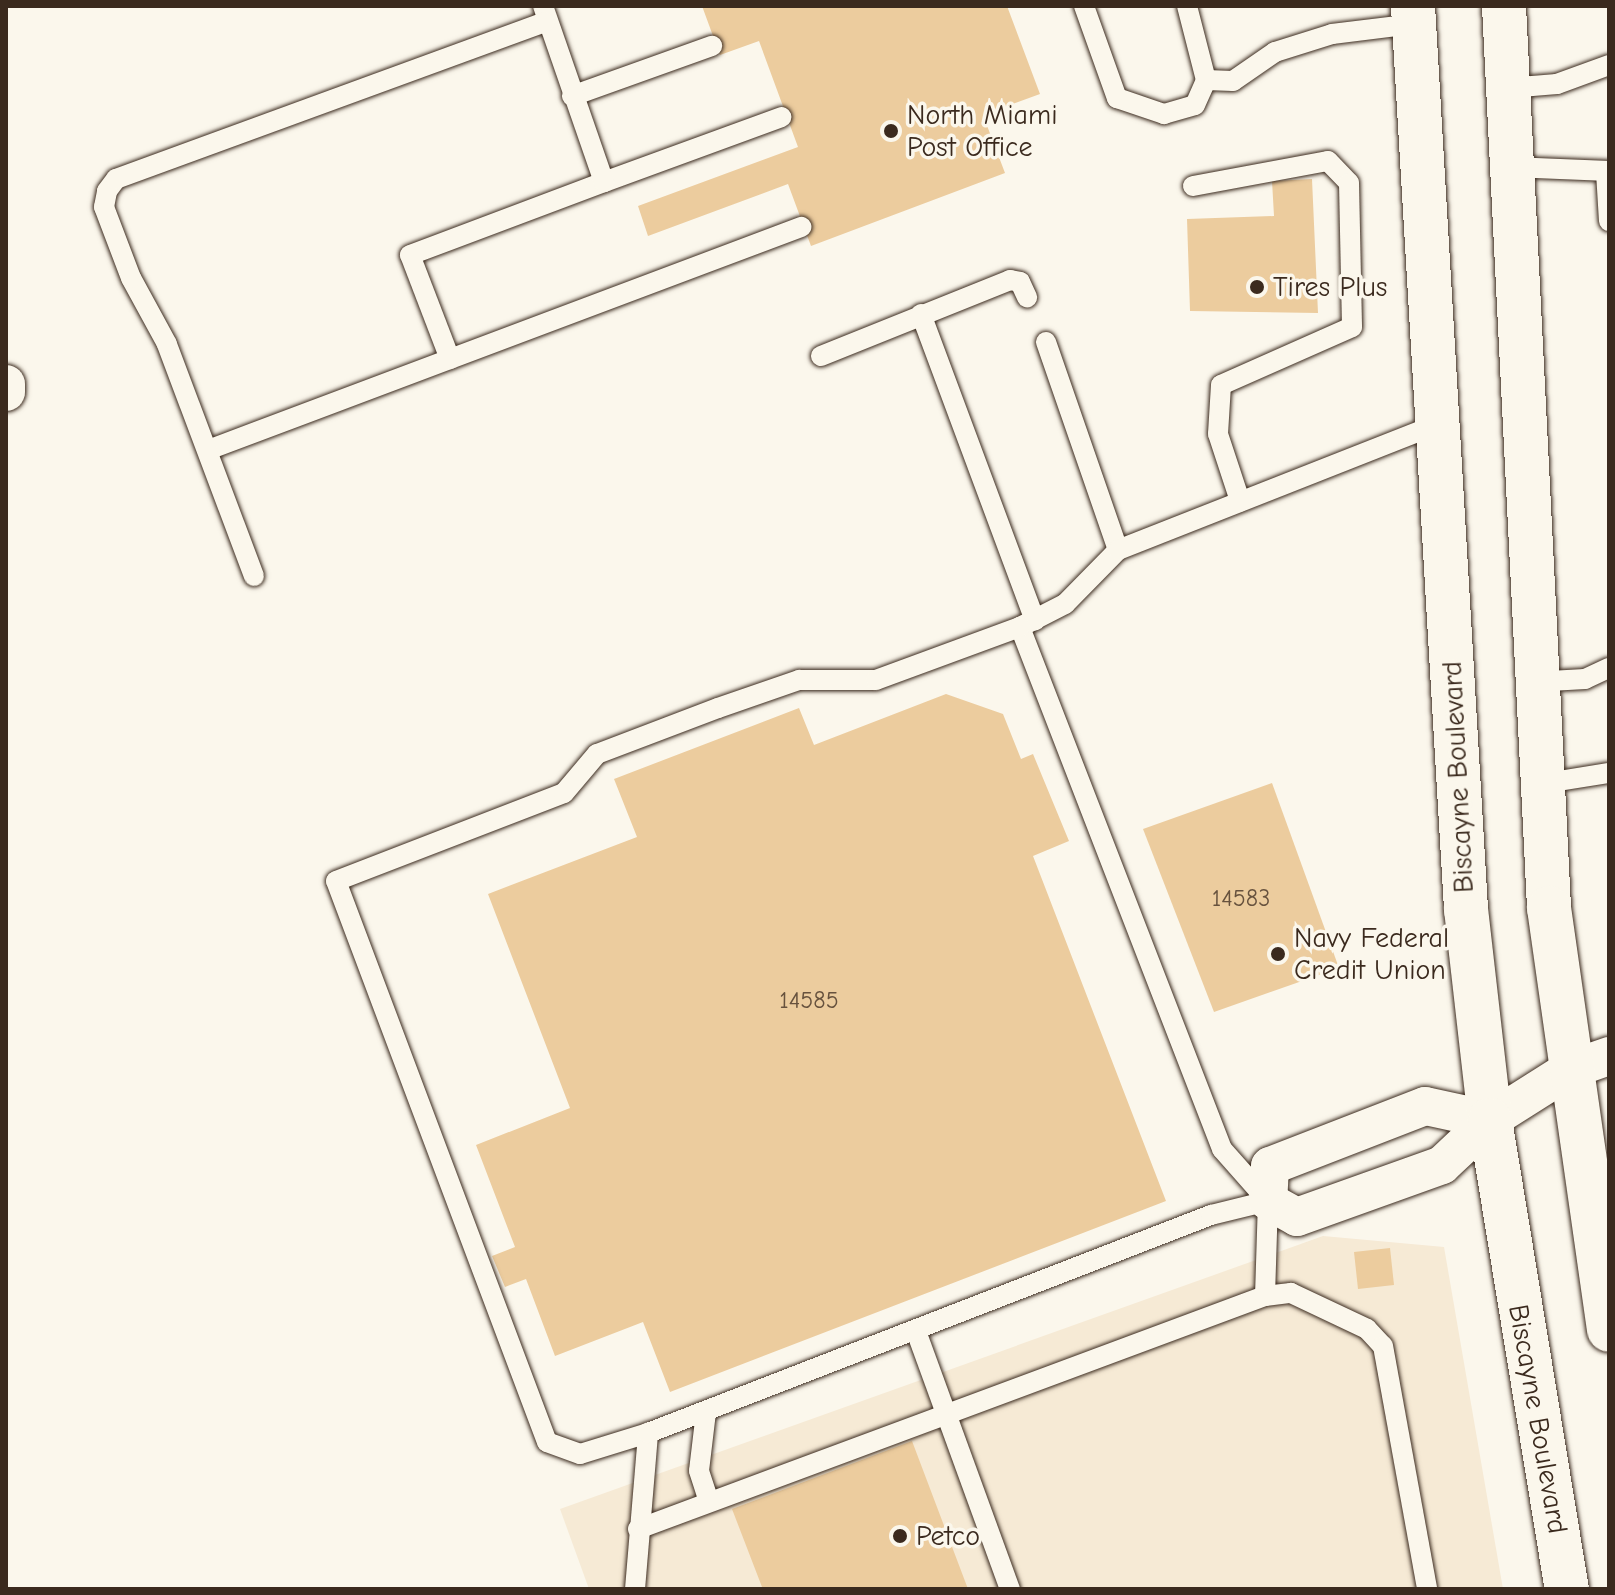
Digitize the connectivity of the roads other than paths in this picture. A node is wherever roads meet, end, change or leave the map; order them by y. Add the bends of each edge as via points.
1 (1084, 6) edge
2 (1187, 6) edge
3 (1504, 6) edge
4 (544, 14) edge
5 (1414, 15) edge
6 (712, 46) dead end
7 (1609, 65) edge
8 (1206, 80) junction
9 (1508, 88) junction
10 (572, 96) junction
11 (782, 117) dead end
12 (1511, 167) junction
13 (1608, 172) edge
14 (604, 182) junction
15 (1193, 186) dead end
16 (1609, 221) edge
17 (801, 227) dead end
18 (1027, 297) dead end
19 (921, 314) junction
20 (1046, 342) dead end
21 (821, 356) dead end
22 (450, 359) junction
23 (1440, 423) junction
24 (208, 450) junction
25 (1240, 501) junction
26 (1118, 550) junction
27 (254, 576) dead end
28 (1028, 623) junction
29 (1609, 668) edge
30 (1532, 682) junction
31 (1609, 773) edge
32 (1540, 784) junction
33 (1609, 1056) edge
34 (1569, 1070) junction
35 (1490, 1120) junction
36 (1268, 1201) junction
37 (1603, 1256) edge
38 (1265, 1296) junction
39 (1609, 1328) edge
40 (916, 1331) junction
41 (706, 1412) junction
42 (946, 1414) junction
43 (648, 1433) junction
44 (709, 1501) junction
45 (1556, 1526) junction
46 (638, 1529) junction
47 (635, 1589) edge
48 (1010, 1589) edge
49 (1427, 1589) edge
50 (1567, 1589) edge
51 (1583, 1589) edge

1 - 8 lane via 1117,98 1132,108 1164,114 1195,105
2 - 8 lane
3 - 9 main road
4 - 10 lane
4 - 24 lane via 116,179 104,207
5 - 8 lane via 1275,52 1233,81
5 - 23 main road, Biscayne Boulevard
6 - 10 lane
7 - 9 lane via 1557,84
9 - 12 main road
10 - 14 lane
11 - 14 lane
12 - 13 lane
12 - 30 main road
13 - 16 lane
14 - 22 lane via 410,255
15 - 25 lane via 1328,161 1349,183 1352,327 1221,385 1218,434
17 - 22 lane
18 - 19 lane via 1020,282 1010,280
19 - 21 lane
19 - 28 lane
20 - 26 lane
22 - 24 lane
23 - 25 lane
23 - 35 main road, Biscayne Boulevard via 1466,909
24 - 27 lane
25 - 26 lane
26 - 28 lane via 1065,604
28 - 36 lane via 1222,1149
28 - 43 lane via 876,680 799,680 718,708 597,754 564,793 336,881 547,1442 580,1454
29 - 30 lane via 1585,679
30 - 32 main road
31 - 32 lane
32 - 34 main road
33 - 34 street
34 - 35 street
34 - 37 main road
35 - 36 street via 1442,1165 1297,1217
35 - 36 street via 1425,1106 1270,1166
35 - 45 main road, Biscayne Boulevard
36 - 38 lane
36 - 40 lane via 1211,1215
37 - 39 main road
38 - 42 lane
38 - 49 lane via 1304,1299 1367,1329 1383,1346
40 - 41 lane
40 - 42 lane
41 - 43 lane
41 - 44 lane via 699,1471
42 - 44 lane
42 - 48 lane
43 - 46 lane
44 - 46 lane
45 - 50 main road, Biscayne Boulevard
45 - 51 main road
46 - 47 lane

